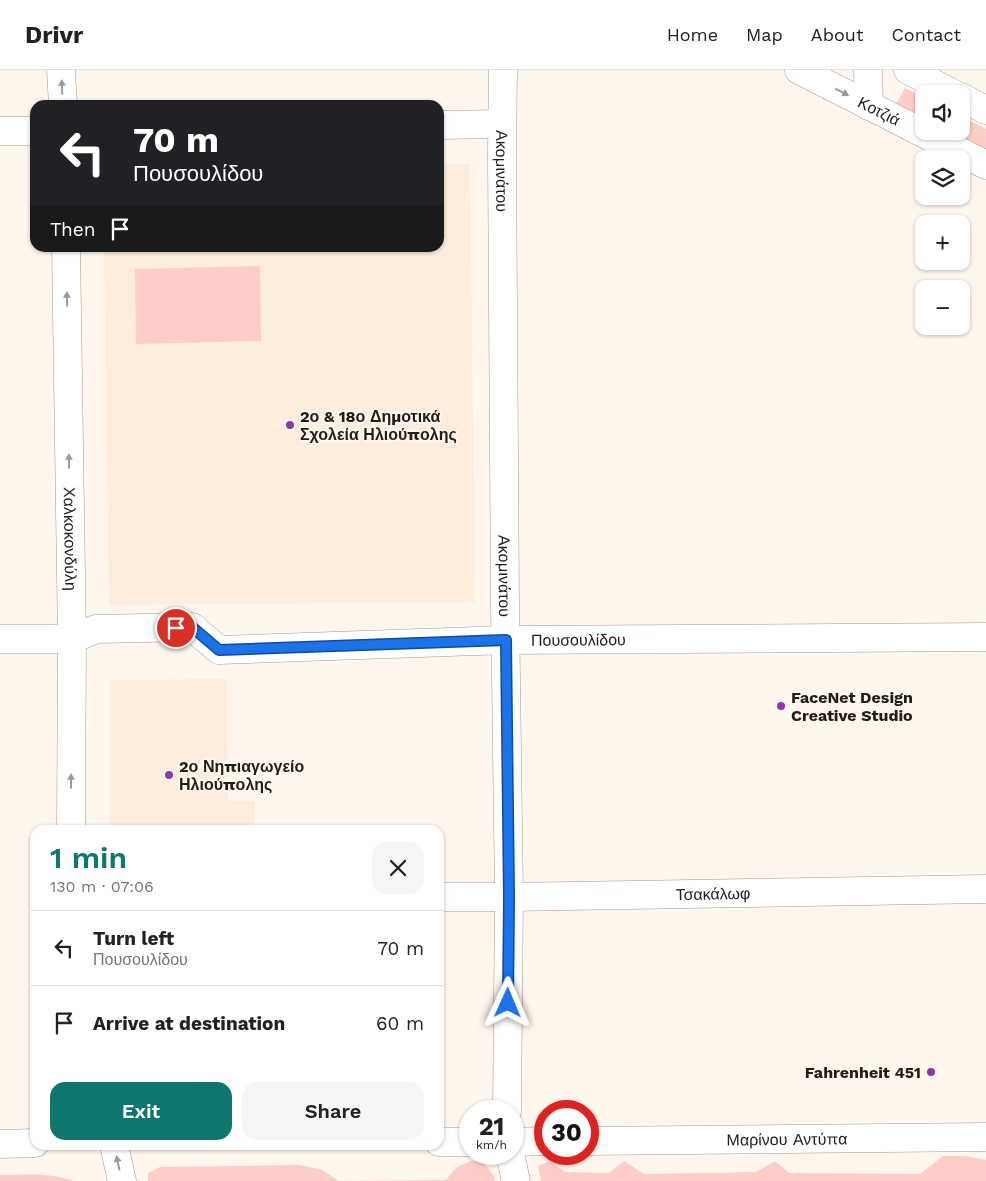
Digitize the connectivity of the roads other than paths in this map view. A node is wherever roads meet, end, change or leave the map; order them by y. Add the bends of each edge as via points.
1 (62, 70) edge
2 (503, 70) edge
3 (799, 70) edge
4 (868, 70) edge
5 (908, 70) edge
6 (937, 85) edge
7 (63, 100) edge
8 (970, 102) edge
9 (869, 106) junction
10 (986, 110) edge
11 (502, 124) junction
12 (444, 125) edge
13 (0, 131) edge
14 (30, 131) edge
15 (986, 165) edge
16 (66, 252) edge
17 (986, 637) edge
18 (0, 639) edge
19 (72, 639) junction
20 (506, 640) junction
21 (71, 825) edge
22 (986, 888) edge
23 (444, 897) edge
24 (509, 897) junction
25 (507, 1100) edge
26 (986, 1137) edge
27 (599, 1141) edge
28 (444, 1142) edge
29 (459, 1142) edge
30 (30, 1143) edge
31 (0, 1144) edge
32 (115, 1150) edge
33 (512, 1165) edge
34 (122, 1181) edge
35 (516, 1181) edge

7 -> 1 street
2 - 11 street, Ακομινάτου
3 -> 9 street, Κοτζιά
4 - 9 street
5 - 6 street
8 - 10 street
9 - 15 street, Κοτζιά
11 - 12 street
11 - 20 street, Ακομινάτου
13 - 14 street
19 -> 16 street, Χαλκοκονδύλη
17 - 20 street, Πουσουλίδου
18 - 19 street, Πουσουλίδου
19 - 20 street, Πουσουλίδου via 96,629 192,627 219,650
21 -> 19 street, Χαλκοκονδύλη
20 - 24 street, Ακομινάτου
22 - 24 street, Τσακάλωφ
23 - 24 street, Τσακάλωφ
24 - 25 street, Ακομινάτου
26 - 27 street, Μαρίνου Αντύπα
28 - 29 street
30 - 31 street
34 -> 32 street
33 - 35 street

